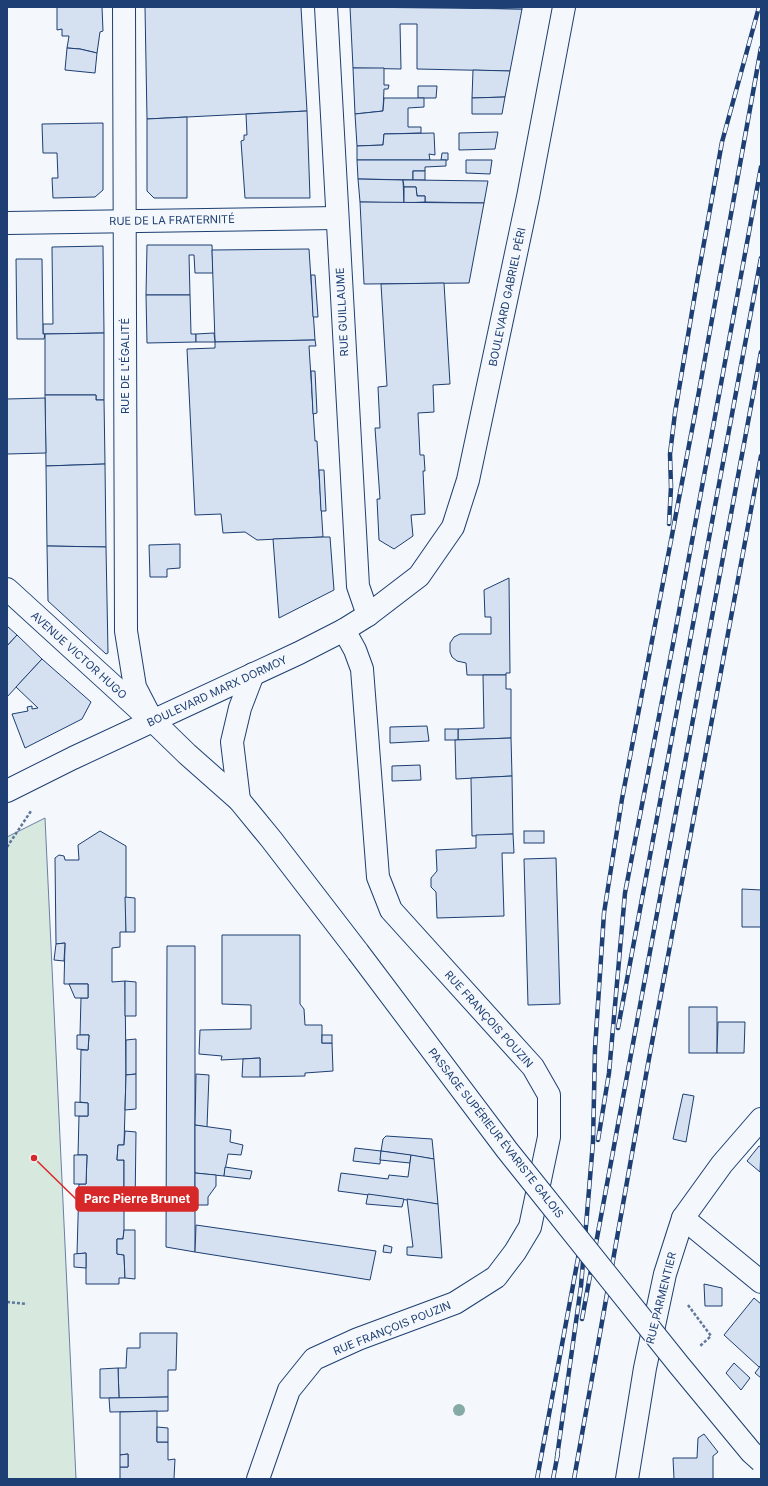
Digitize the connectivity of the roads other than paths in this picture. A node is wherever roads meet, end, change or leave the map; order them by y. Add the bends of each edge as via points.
1 (124, 7) edge
2 (326, 7) edge
3 (564, 7) edge
4 (336, 218) junction
5 (124, 221) junction
6 (7, 223) edge
7 (419, 576) joint
8 (7, 589) edge
9 (368, 615) junction
10 (344, 630) junction
11 (253, 674) junction
12 (152, 720) junction
13 (7, 791) edge
14 (238, 800) junction
15 (761, 1119) edge
16 (683, 1218) junction
17 (761, 1282) edge
18 (761, 1461) edge
19 (258, 1479) edge
20 (627, 1479) edge

1 - 5 street, RUE DE L'ÉGALITÉ
2 - 4 street, RUE GUILLAUME
3 - 7 street, BOULEVARD GABRIEL PÉRI via 528,197 468,480 453,527
4 - 5 street, RUE DE LA FRATERNITÉ
4 - 9 street, RUE GUILLAUME via 358,586
5 - 6 street, RUE DE LA FRATERNITÉ
5 - 12 street, RUE DE L'ÉGALITÉ via 126,631 135,687
7 - 9 street, BOULEVARD MARX DORMOY
8 - 12 street, AVENUE VICTOR HUGO
9 - 10 street, BOULEVARD MARX DORMOY
10 - 11 street, BOULEVARD MARX DORMOY
10 - 19 street, RUE FRANÇOIS POUZIN via 356,650 362,669 378,877 391,910 533,1067 549,1095 549,1137 530,1227 516,1252 496,1277 455,1303 314,1359 289,1390
11 - 12 street, BOULEVARD MARX DORMOY
11 - 14 street via 240,708 232,742
12 - 13 street, BOULEVARD MARX DORMOY
12 - 14 street, PASSAGE SUPÉRIEUR ÉVARISTE GALOIS
14 - 18 street, PASSAGE SUPÉRIEUR ÉVARISTE GALOIS, bridge via 271,839 508,1150 679,1365
15 - 16 street, RUE PARMENTIER via 722,1164
16 - 17 street
16 - 20 street, RUE PARMENTIER via 665,1274 645,1368

